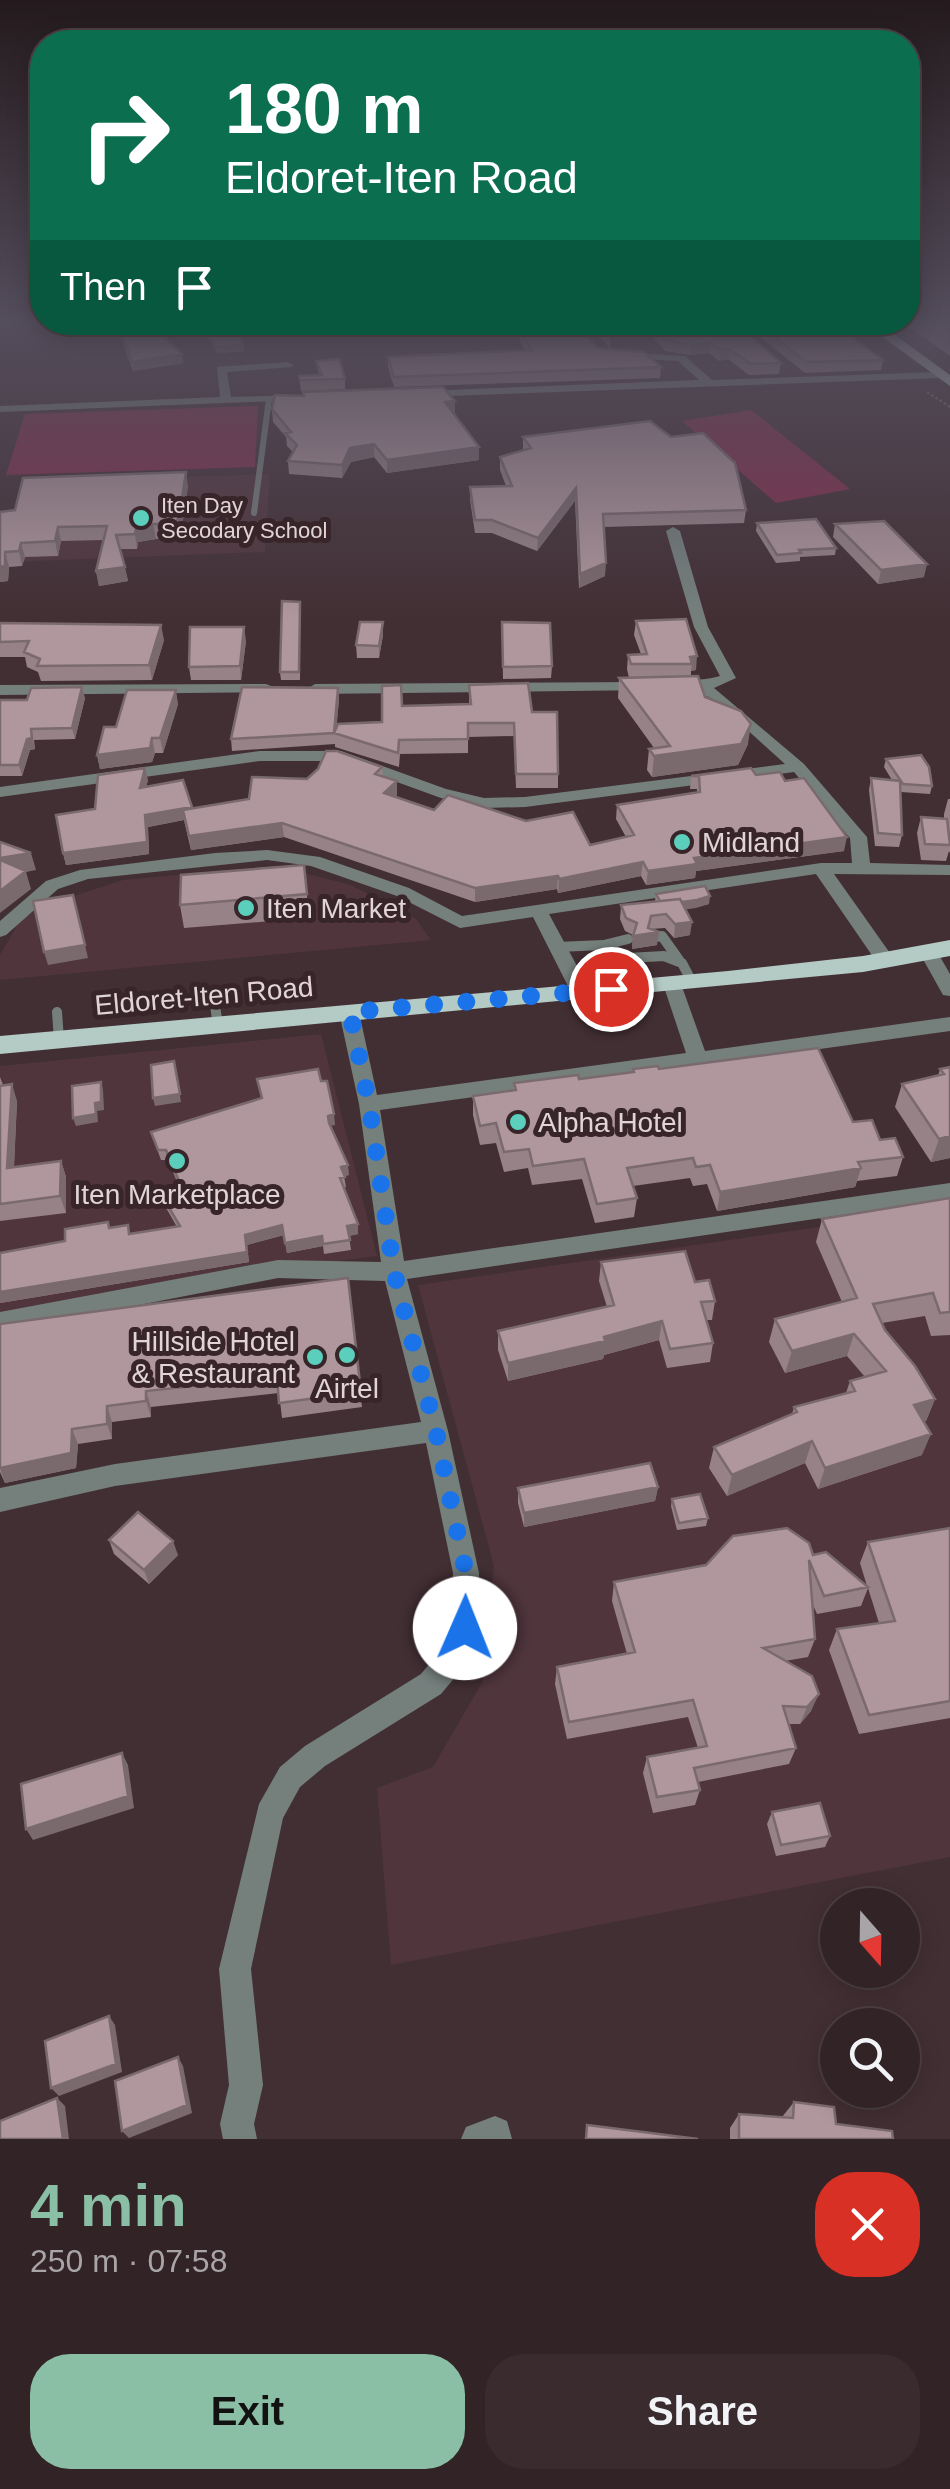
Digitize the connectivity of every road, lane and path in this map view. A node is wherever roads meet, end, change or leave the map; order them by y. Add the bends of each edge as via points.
1 (266, 421) edge
2 (254, 513) dead end
3 (673, 532) dead end
4 (702, 686) junction
5 (0, 690) edge
6 (798, 767) junction
7 (0, 792) edge
8 (821, 868) junction
9 (862, 870) junction
10 (950, 870) edge
11 (539, 912) junction
12 (0, 931) edge
13 (654, 937) edge
14 (628, 939) dead end
15 (604, 946) junction
16 (557, 947) junction
17 (939, 950) edge
18 (884, 960) junction
19 (682, 976) junction
20 (950, 990) edge
21 (581, 992) junction
22 (213, 993) dead end
23 (57, 1012) dead end
24 (350, 1012) junction
25 (950, 1024) edge
26 (218, 1025) junction
27 (60, 1040) junction
28 (0, 1046) edge
29 (698, 1059) junction
30 (369, 1104) junction
31 (950, 1191) edge
32 (394, 1272) junction
33 (0, 1322) edge
34 (436, 1431) junction
35 (0, 1500) edge
36 (240, 2139) edge
37 (478, 2139) edge
38 (495, 2139) edge

1 - 2 lane
3 - 4 street via 701,627 729,678
4 - 5 street
4 - 6 street
6 - 7 street via 484,803 341,756 260,756
6 - 9 street via 858,838
8 - 9 street
8 - 11 street
8 - 18 street
9 - 10 street
11 - 12 street via 460,922 403,892 314,861 267,855 86,874 52,885
11 - 16 street
13 - 19 lane via 662,936
14 - 15 lane
15 - 16 lane
15 - 19 lane via 628,958 664,956
16 - 21 street
17 - 18 main road, Eldoret-Iten Road
17 - 20 street
18 - 19 main road, Eldoret-Iten Road
19 - 21 main road, Eldoret-Iten Road
19 - 29 street
21 - 24 main road, Eldoret-Iten Road
22 - 26 lane
23 - 27 lane
24 - 26 main road, Eldoret-Iten Road
24 - 30 street
25 - 29 street
26 - 27 main road, Eldoret-Iten Road
27 - 28 main road, Eldoret-Iten Road
29 - 30 street
30 - 32 street
31 - 32 street
32 - 33 street via 278,1269
32 - 34 street
34 - 35 street via 115,1475
34 - 36 street via 466,1573 465,1628 431,1684 315,1756 290,1777 269,1814 236,1969 246,2085
37 - 38 street via 495,2133

